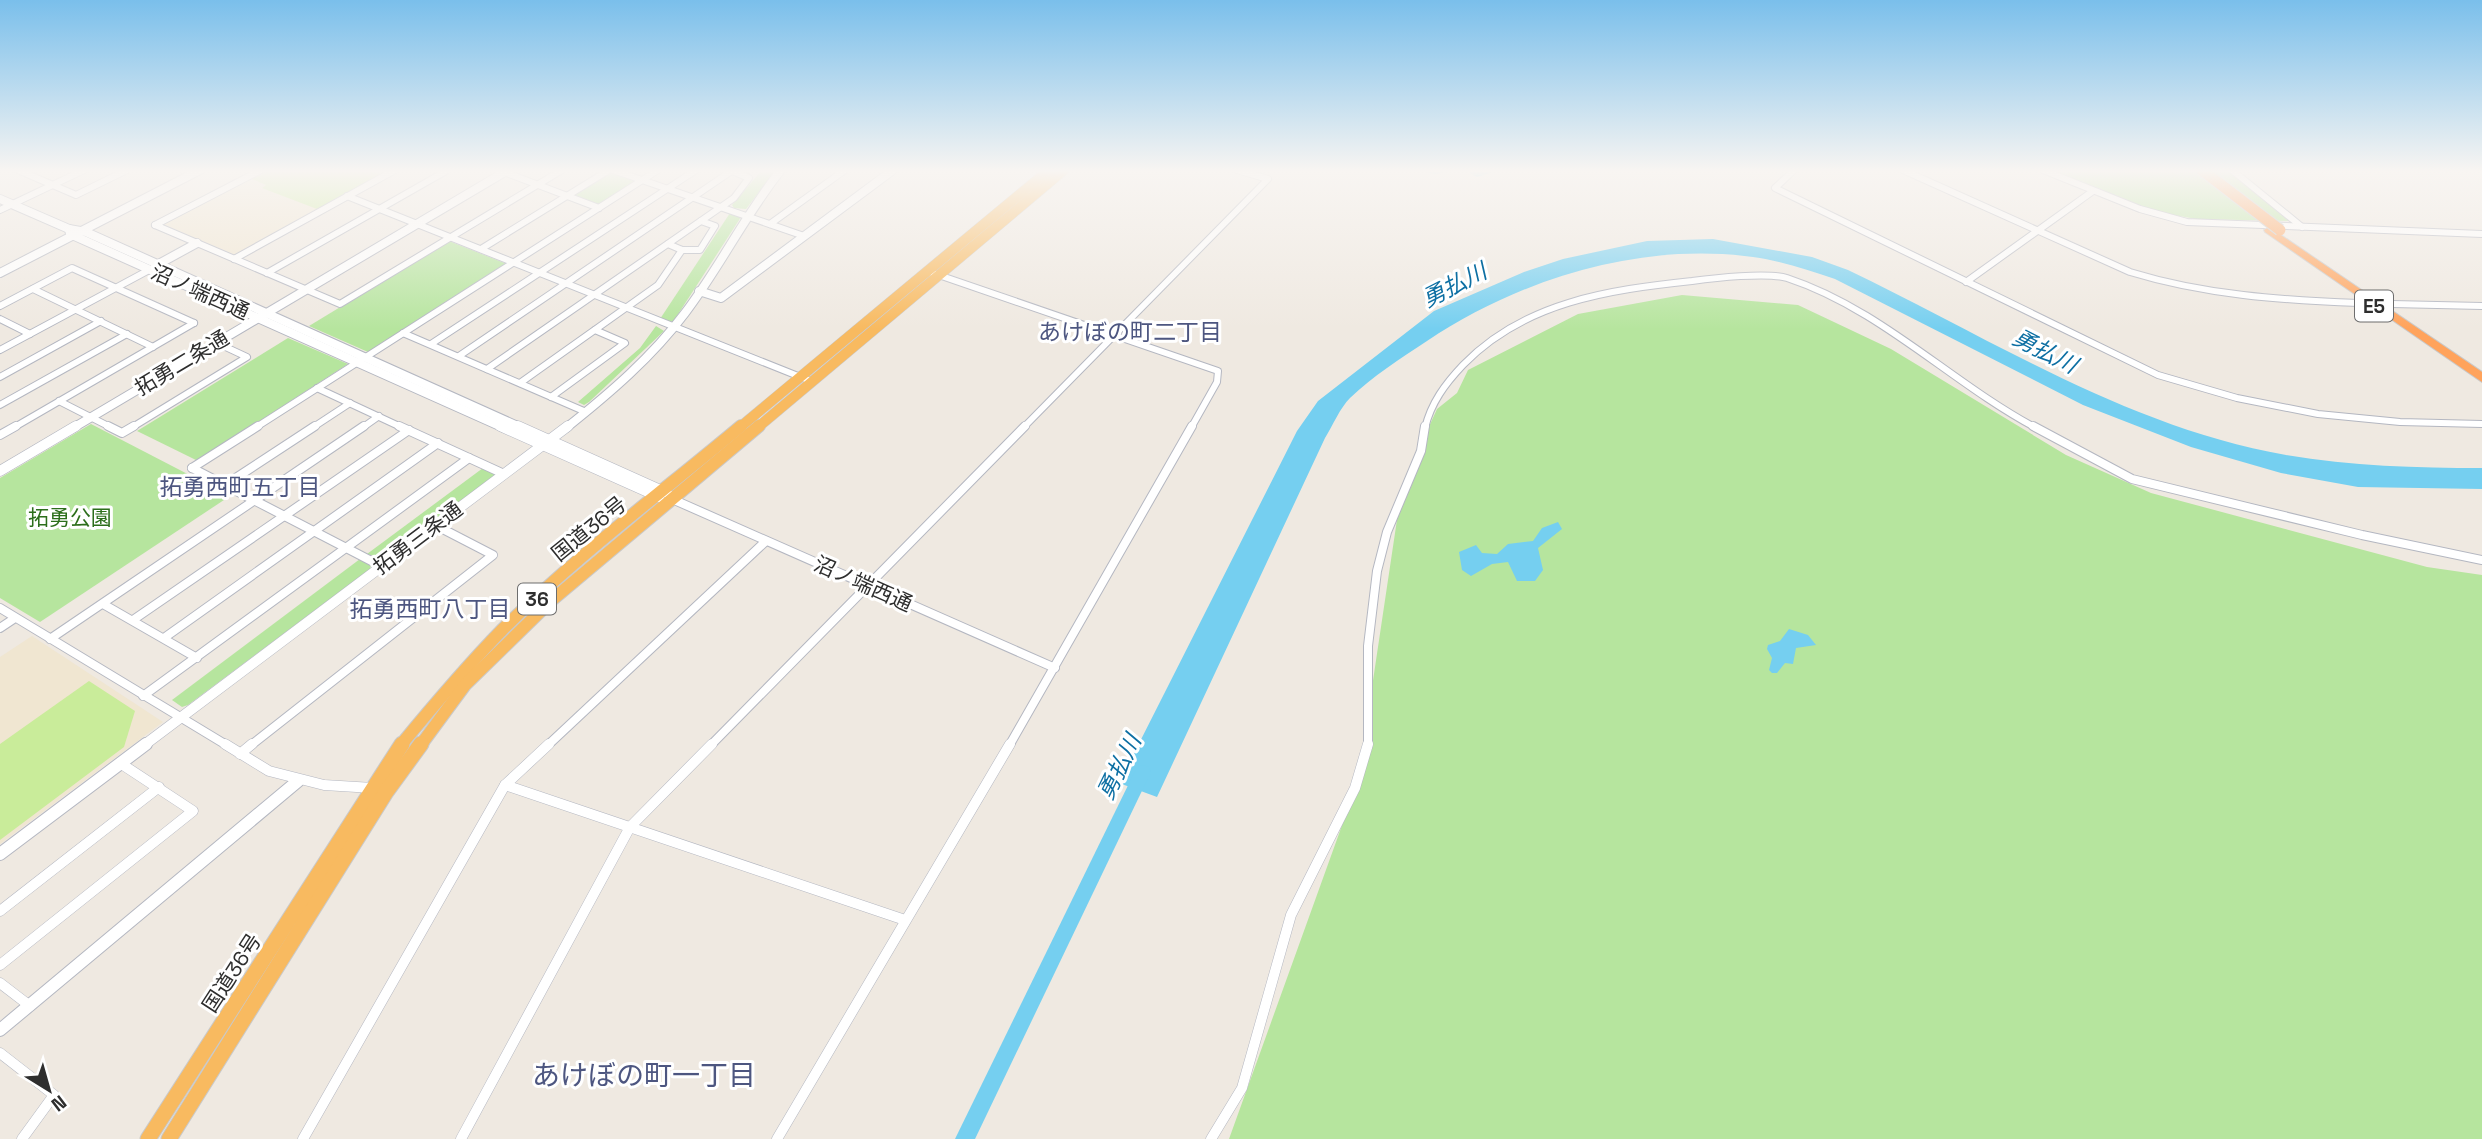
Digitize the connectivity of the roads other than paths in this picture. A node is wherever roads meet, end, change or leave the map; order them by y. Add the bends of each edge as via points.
1 (55, 223) edge
2 (88, 223) edge
3 (89, 223) edge
4 (159, 223) edge
5 (298, 223) edge
6 (354, 223) edge
7 (472, 223) edge
8 (523, 223) edge
9 (575, 223) edge
10 (615, 223) edge
11 (657, 223) edge
12 (698, 223) edge
13 (707, 223) edge
14 (742, 223) edge
15 (821, 223) edge
16 (989, 223) edge
17 (996, 223) edge
18 (1225, 223) edge
19 (1846, 223) edge
20 (2022, 223) edge
21 (2047, 223) edge
22 (2214, 223) edge
23 (2265, 223) edge
24 (2266, 223) edge
25 (2297, 223) edge
26 (417, 224) joint
27 (769, 224) edge
28 (2302, 227) junction
29 (2037, 230) junction
30 (2274, 230) junction
31 (73, 231) junction
32 (2482, 234) edge
33 (450, 236) junction
34 (804, 236) junction
35 (197, 243) junction
36 (668, 244) junction
37 (481, 249) junction
38 (682, 250) junction
39 (234, 259) junction
40 (513, 262) junction
41 (153, 267) junction
42 (0, 268) edge
43 (0, 273) edge
44 (267, 273) junction
45 (540, 273) junction
46 (932, 273) junction
47 (1966, 282) junction
48 (566, 284) junction
49 (115, 288) junction
50 (33, 289) junction
51 (306, 290) junction
52 (699, 291) junction
53 (594, 295) junction
54 (2359, 303) tunnel mouth
55 (2392, 304) tunnel mouth
56 (0, 306) edge
57 (2482, 306) edge
58 (626, 308) junction
59 (75, 309) junction
60 (263, 316) junction
61 (0, 319) edge
62 (101, 321) junction
63 (674, 328) junction
64 (595, 330) junction
65 (403, 333) junction
66 (30, 334) junction
67 (127, 334) junction
68 (1115, 335) junction
69 (217, 343) junction
70 (431, 344) junction
71 (153, 346) junction
72 (0, 350) edge
73 (458, 356) junction
74 (361, 360) junction
75 (487, 369) junction
76 (2482, 371) edge
77 (0, 377) edge
78 (2482, 378) edge
79 (807, 380) junction
80 (520, 383) junction
81 (317, 388) junction
82 (551, 397) junction
83 (60, 401) junction
84 (350, 403) junction
85 (0, 405) edge
86 (586, 412) junction
87 (379, 416) junction
88 (92, 417) junction
89 (2482, 424) edge
90 (409, 430) junction
91 (0, 435) edge
92 (547, 442) junction
93 (438, 443) junction
94 (469, 458) junction
95 (0, 471) edge
96 (504, 474) junction
97 (225, 485) junction
98 (665, 496) junction
99 (255, 500) junction
100 (284, 516) junction
101 (435, 525) junction
102 (315, 531) junction
103 (766, 541) junction
104 (346, 548) junction
105 (2482, 560) edge
106 (381, 566) junction
107 (866, 585) junction
108 (103, 604) junction
109 (0, 608) edge
110 (15, 618) junction
111 (134, 620) junction
112 (0, 628) edge
113 (164, 638) junction
114 (50, 639) junction
115 (197, 658) junction
116 (1055, 668) junction
117 (143, 696) junction
118 (180, 718) junction
119 (240, 754) junction
120 (120, 763) junction
121 (298, 781) junction
122 (505, 785) junction
123 (159, 787) junction
124 (374, 788) junction
125 (630, 827) junction
126 (0, 854) edge
127 (0, 911) edge
128 (905, 920) junction
129 (0, 965) edge
130 (0, 983) edge
131 (30, 1006) junction
132 (0, 1030) edge
133 (0, 1053) edge
134 (22, 1139) edge
135 (148, 1139) edge
136 (169, 1139) edge
137 (303, 1139) edge
138 (461, 1139) edge
139 (777, 1139) edge
140 (1211, 1139) edge

1 - 31 street, 沼ノ端西通
2 - 31 street
3 - 31 street
4 - 35 street via 155,225
5 - 39 street
6 - 44 street
7 - 33 street
8 - 37 street
9 - 40 street
10 - 45 street
11 - 48 street
12 - 36 street
13 - 38 street via 715,226 700,250
14 - 52 street, 拓勇三条通
15 - 34 street
16 - 46 highway, 国道36号 / 36
17 - 46 highway, 国道36号 / 36
18 - 68 street
19 - 47 street
20 - 29 street
21 - 29 street
22 - 28 street
23 - 30 highway, E5
24 - 30 highway, E5, bridge
25 - 28 street
26 - 33 street
26 - 51 street, 拓勇二条通
27 - 34 street
28 - 32 street
29 - 47 street
29 - 54 street via 2130,272 2189,290 2250,299
30 - 76 highway, E5
30 - 78 highway, E5
31 - 41 street, 沼ノ端西通
31 - 42 street
31 - 43 street
33 - 37 street
33 - 51 street via 340,304
34 - 52 street via 721,298
35 - 39 street
35 - 41 street
36 - 38 street
36 - 53 street
37 - 40 street
38 - 58 street via 659,285
39 - 44 street
40 - 45 street
40 - 65 street
41 - 49 street
41 - 60 street, 沼ノ端西通
44 - 51 street
45 - 48 street
45 - 70 street
46 - 68 street
46 - 79 highway, 国道36号 / 36
47 - 89 street via 2131,364 2225,396 2278,408 2410,425
48 - 53 street
48 - 73 street
49 - 50 street via 72,268
49 - 59 street
49 - 71 street via 194,323
50 - 56 street
50 - 59 street
51 - 60 street, 拓勇二条通
52 - 63 street, 拓勇三条通
53 - 58 street
53 - 75 street
55 - 57 street
58 - 63 street
58 - 64 street
59 - 62 street
59 - 66 street
60 - 69 street, 拓勇二条通
60 - 74 street, 沼ノ端西通
61 - 66 street
62 - 67 street
62 - 77 street
63 - 79 street
63 - 86 street, 拓勇三条通 via 635,371
64 - 80 street
64 - 82 street via 625,343
65 - 70 street
65 - 74 street
66 - 72 street
67 - 71 street
67 - 85 street
68 - 107 street
68 - 116 street via 1218,371 1217,382
69 - 88 street, 拓勇二条通
69 - 88 street via 247,357 122,433
70 - 73 street
71 - 83 street
73 - 75 street
74 - 81 street
74 - 92 street, 沼ノ端西通
75 - 80 street
79 - 98 highway, 国道36号 / 36
80 - 82 street
81 - 84 street
81 - 97 street via 192,468
82 - 86 street
83 - 88 street
83 - 91 street
84 - 87 street
84 - 97 street
86 - 92 street, 拓勇三条通
87 - 90 street
87 - 99 street
88 - 95 street, 拓勇二条通
90 - 93 street
90 - 100 street
92 - 96 street, 拓勇三条通
92 - 98 street, 沼ノ端西通
93 - 94 street
93 - 102 street
94 - 96 street
94 - 104 street
96 - 101 street, 拓勇三条通
97 - 99 street
98 - 103 street, 沼ノ端西通
98 - 124 highway, 国道36号 / 36 via 575,564 504,628 444,691 397,750
98 - 136 highway, 国道36号 / 36 via 465,685 386,792
99 - 100 street
99 - 108 street
100 - 102 street
100 - 111 street
101 - 106 street, 拓勇三条通
101 - 119 street via 493,555
102 - 104 street
102 - 113 street
103 - 107 street, 沼ノ端西通
103 - 122 street
104 - 106 street
104 - 115 street
105 - 140 street via 2132,479 1994,405 1882,324 1783,277 1715,278 1617,289 1531,316 1474,354 1446,383 1425,425 1421,451 1387,533 1377,571 1368,646 1370,739 1355,788 1291,915 1242,1088
106 - 118 street, 拓勇三条通
107 - 116 street, 沼ノ端西通
107 - 125 street
108 - 111 street
108 - 114 street
109 - 110 street
110 - 112 street
110 - 114 street
111 - 113 street
113 - 115 street
114 - 117 street
115 - 117 street
116 - 128 street
117 - 118 street
118 - 119 street
118 - 120 street, 拓勇三条通
119 - 121 street
120 - 123 street
120 - 126 street, 拓勇三条通
121 - 124 street
121 - 131 street
122 - 125 street
122 - 137 street
123 - 127 street
123 - 129 street via 193,811
124 - 135 highway, 国道36号 / 36
125 - 128 street
125 - 138 street
128 - 139 street
130 - 131 street
131 - 132 street
133 - 134 street via 54,1095

